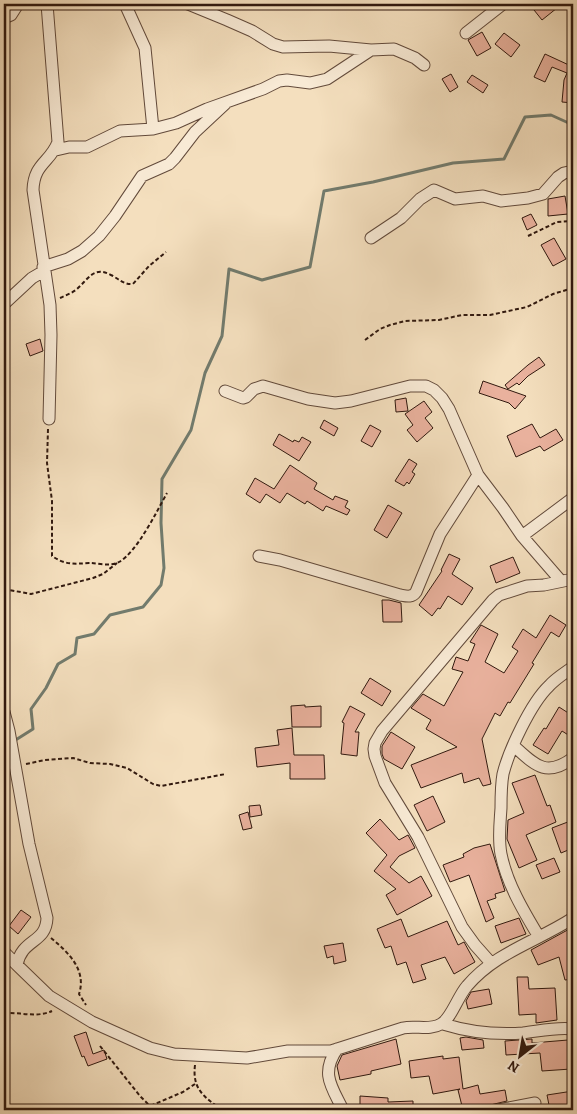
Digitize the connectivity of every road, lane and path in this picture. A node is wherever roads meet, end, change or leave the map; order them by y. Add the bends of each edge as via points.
1 (18, 4) edge
2 (47, 4) edge
3 (125, 4) edge
4 (188, 4) edge
5 (503, 4) edge
6 (4, 18) edge
7 (466, 33) dead end
8 (371, 50) junction
9 (424, 65) dead end
10 (229, 101) junction
11 (153, 129) junction
12 (56, 150) junction
13 (573, 171) edge
14 (573, 220) edge
15 (528, 236) dead end
16 (370, 238) dead end
17 (166, 252) dead end
18 (44, 269) junction
19 (573, 288) edge
20 (4, 304) edge
21 (50, 305) junction
22 (365, 340) dead end
23 (225, 391) dead end
24 (49, 419) joint
25 (478, 475) junction
26 (167, 493) dead end
27 (573, 498) edge
28 (522, 536) junction
29 (259, 556) dead end
30 (118, 563) junction
31 (567, 580) edge
32 (4, 589) edge
33 (573, 667) edge
34 (4, 712) edge
35 (514, 746) junction
36 (573, 758) edge
37 (15, 767) junction
38 (226, 774) dead end
39 (573, 918) edge
40 (44, 932) junction
41 (539, 937) junction
42 (4, 952) edge
43 (492, 963) junction
44 (17, 965) junction
45 (86, 1004) dead end
46 (63, 1005) junction
47 (4, 1012) edge
48 (443, 1024) junction
49 (573, 1029) edge
50 (100, 1046) dead end
51 (337, 1050) junction
52 (196, 1055) junction
53 (195, 1084) junction
54 (535, 1102) dead end
55 (150, 1106) junction
56 (146, 1110) edge
57 (222, 1110) edge
58 (344, 1110) edge
59 (498, 1110) edge

1 - 6 street via 11,15
2 - 12 street via 58,130
3 - 11 street via 144,48
4 - 8 street via 283,47 329,46
5 - 7 street
8 - 9 street via 394,49
8 - 10 street via 326,79 310,83 279,81
10 - 11 street
10 - 18 street via 195,132 169,164 142,176 115,216 82,251
11 - 12 street via 120,131 87,147
12 - 18 street via 38,169 33,182
13 - 16 street via 558,177 543,194 528,198 501,201 483,196 455,198 434,190 401,218
14 - 15 path via 557,222
17 - 21 path via 133,284 105,272 93,273 76,290
18 - 20 street
18 - 21 street
19 - 22 path via 527,307 490,315 390,324
21 - 24 street
23 - 25 street via 246,398 254,389 263,386 335,403 410,386 426,386 442,398 449,409
24 - 30 path via 47,463 52,501 52,556 62,563
25 - 28 street
25 - 29 street via 440,534 413,595 400,595
26 - 30 path via 129,554
27 - 28 street
28 - 31 street
30 - 32 path via 92,578 31,594
31 - 43 street via 528,586 492,600 375,743 375,756 385,783 418,837 467,934
33 - 35 street via 541,695
34 - 37 street
35 - 36 street via 545,768 554,768
35 - 41 street via 503,774 499,841 510,881
37 - 38 path via 73,758 127,768 160,786
37 - 40 street via 47,918
39 - 41 street
40 - 44 street via 24,948
40 - 45 path via 74,961 82,982 78,994
41 - 43 street
42 - 44 street
43 - 48 street via 466,987
44 - 46 street
46 - 47 path via 40,1014
46 - 52 street via 150,1048
48 - 49 street via 462,1030 503,1034
48 - 51 street via 432,1028 411,1026
50 - 55 path
51 - 52 street via 288,1051 247,1058
51 - 58 street via 329,1062 328,1072 333,1092
52 - 53 path
53 - 55 path
53 - 57 path
54 - 59 street
55 - 56 path

